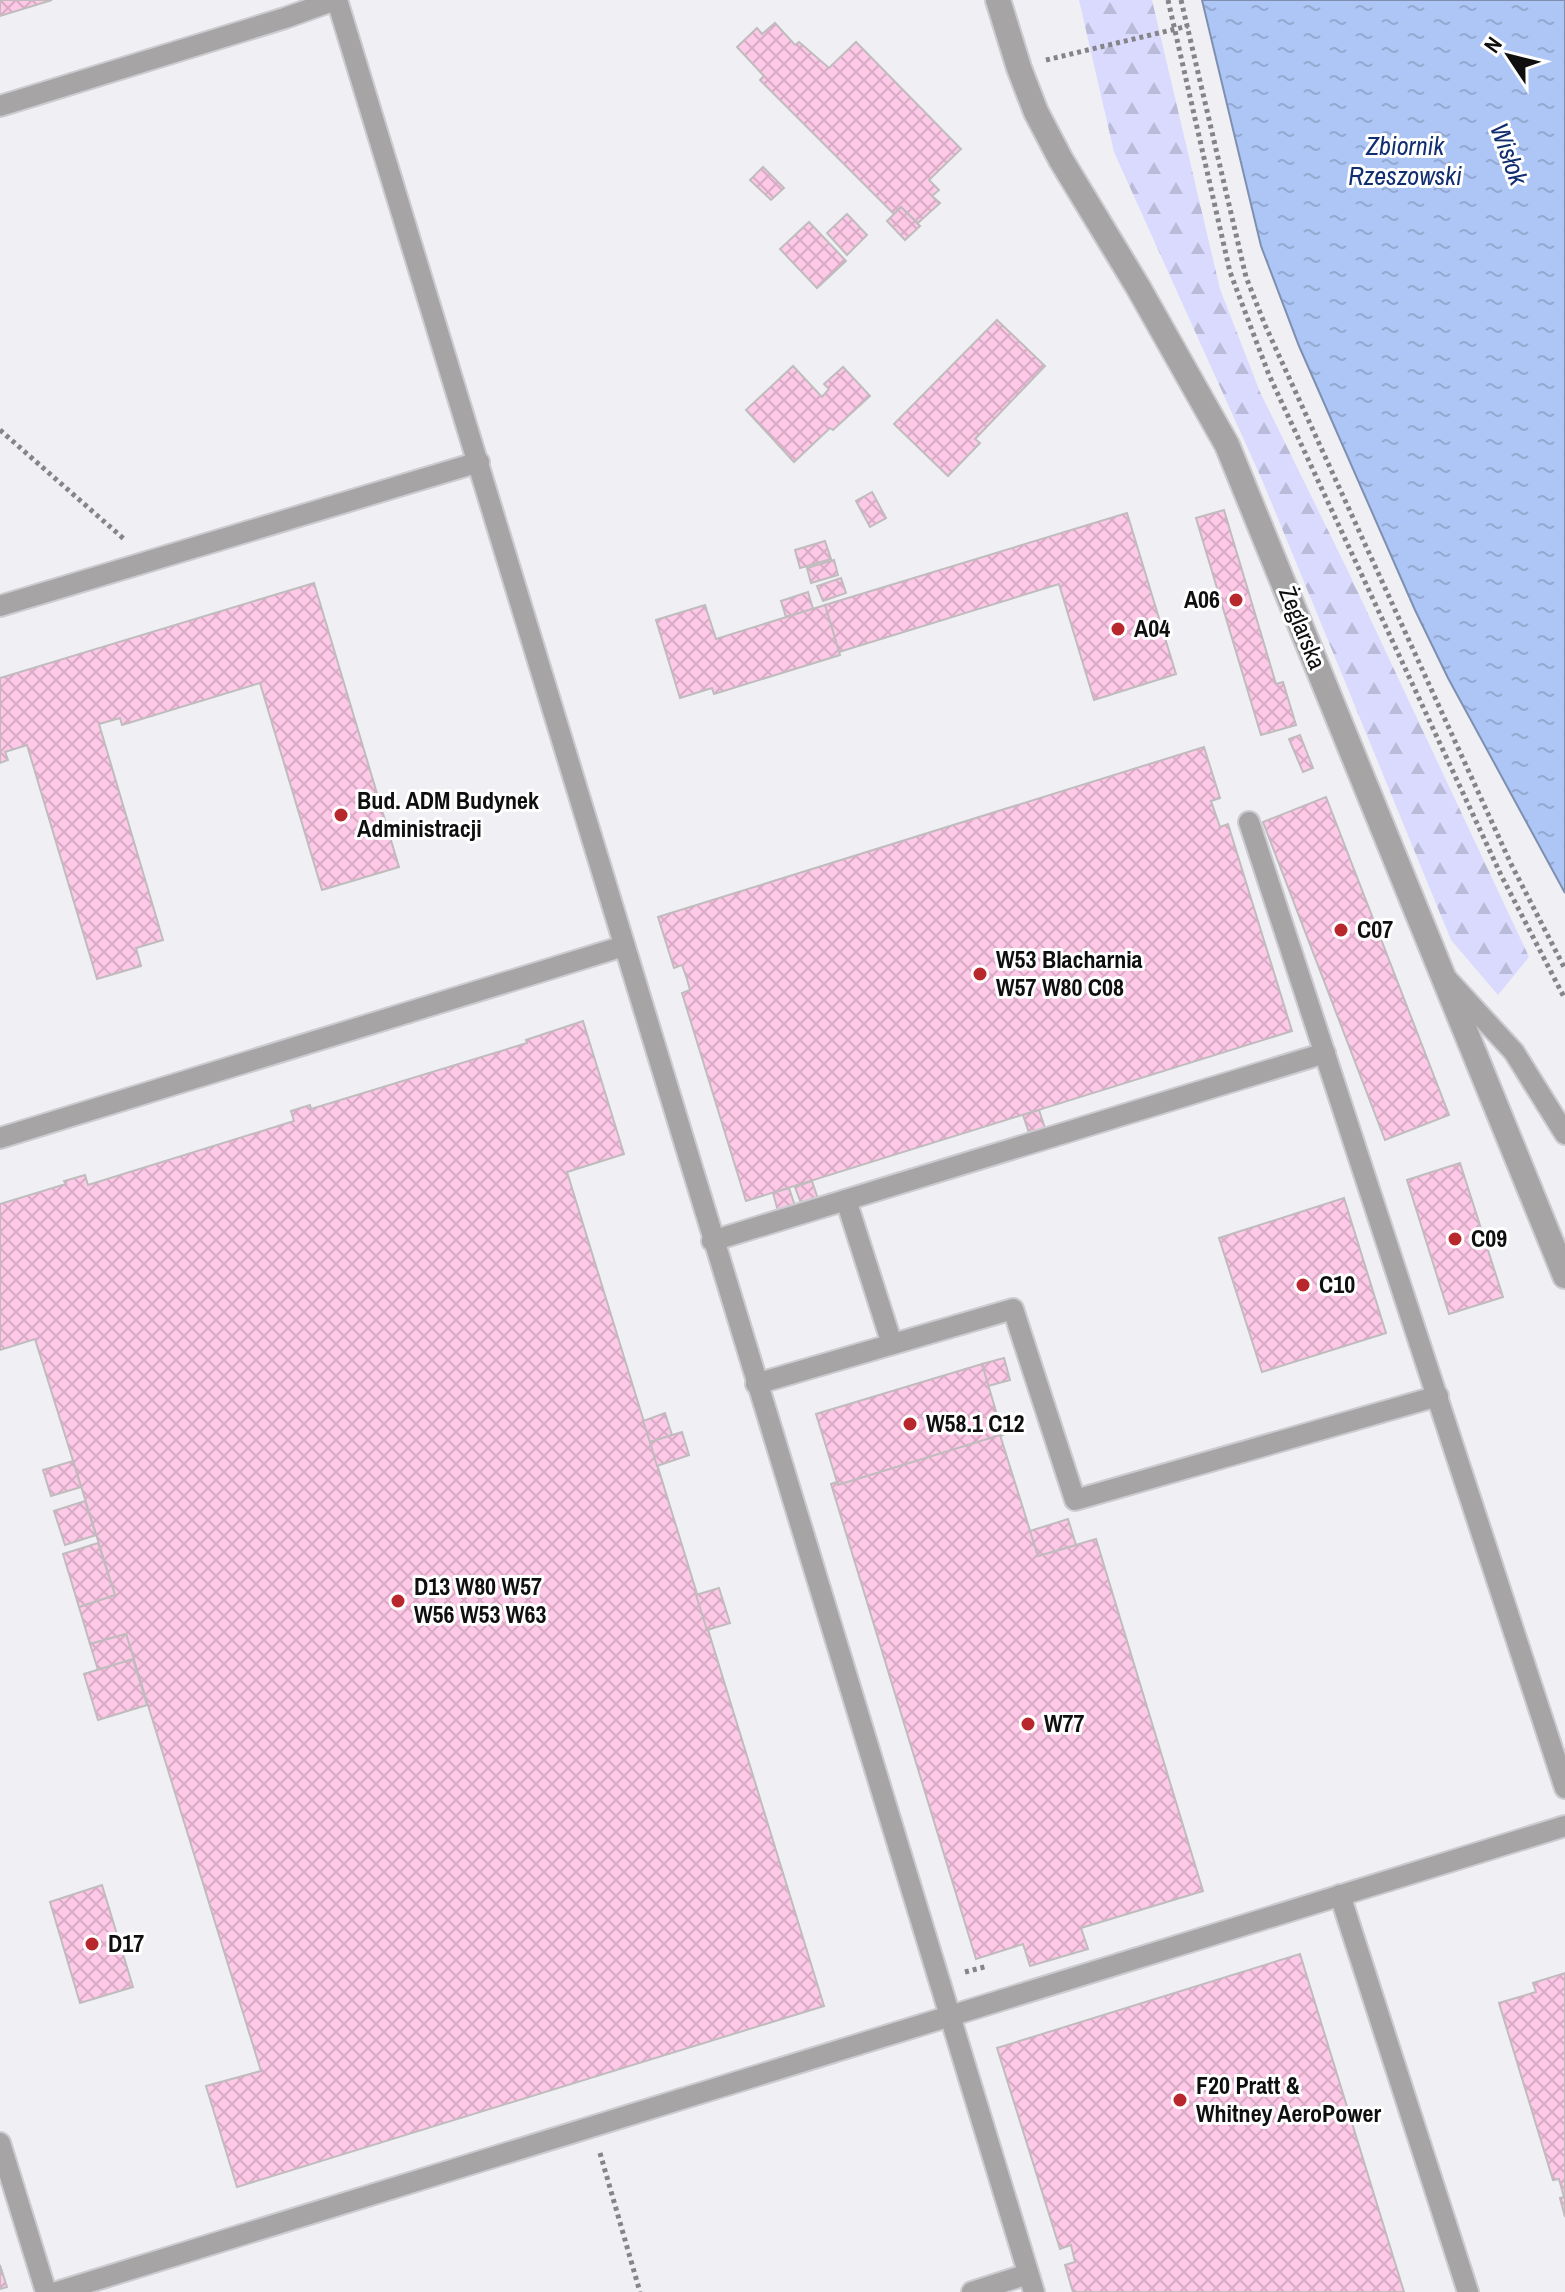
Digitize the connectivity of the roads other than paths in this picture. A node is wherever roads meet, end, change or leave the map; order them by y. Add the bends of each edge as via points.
1 (336, 0) edge
2 (998, 0) edge
3 (0, 106) edge
4 (479, 462) junction
5 (0, 606) edge
6 (1249, 822) dead end
7 (624, 946) junction
8 (1442, 973) junction
9 (1325, 1053) junction
10 (1565, 1134) edge
11 (0, 1138) edge
12 (846, 1200) junction
13 (712, 1241) junction
14 (1565, 1276) edge
15 (892, 1344) junction
16 (756, 1384) junction
17 (1438, 1396) junction
18 (1565, 1788) edge
19 (1565, 1826) edge
20 (1340, 1895) junction
21 (948, 2016) junction
22 (0, 2143) edge
23 (1031, 2283) edge
24 (46, 2292) edge
25 (57, 2292) edge
26 (972, 2292) edge
27 (1468, 2292) edge

1 - 3 lane
1 - 4 lane
2 - 8 street, Żeglarska via 1036,112 1227,445
4 - 5 lane
4 - 7 lane
6 - 9 lane
7 - 11 lane
7 - 13 lane
8 - 10 lane via 1514,1052
8 - 14 street, Żeglarska
9 - 12 lane
9 - 17 lane
12 - 13 lane
12 - 15 lane
13 - 16 lane
15 - 16 lane
15 - 17 lane via 1013,1309 1075,1500
16 - 21 lane
17 - 18 lane
19 - 20 lane
20 - 21 lane
20 - 27 lane
21 - 23 lane
21 - 25 lane
22 - 24 lane
23 - 26 lane

